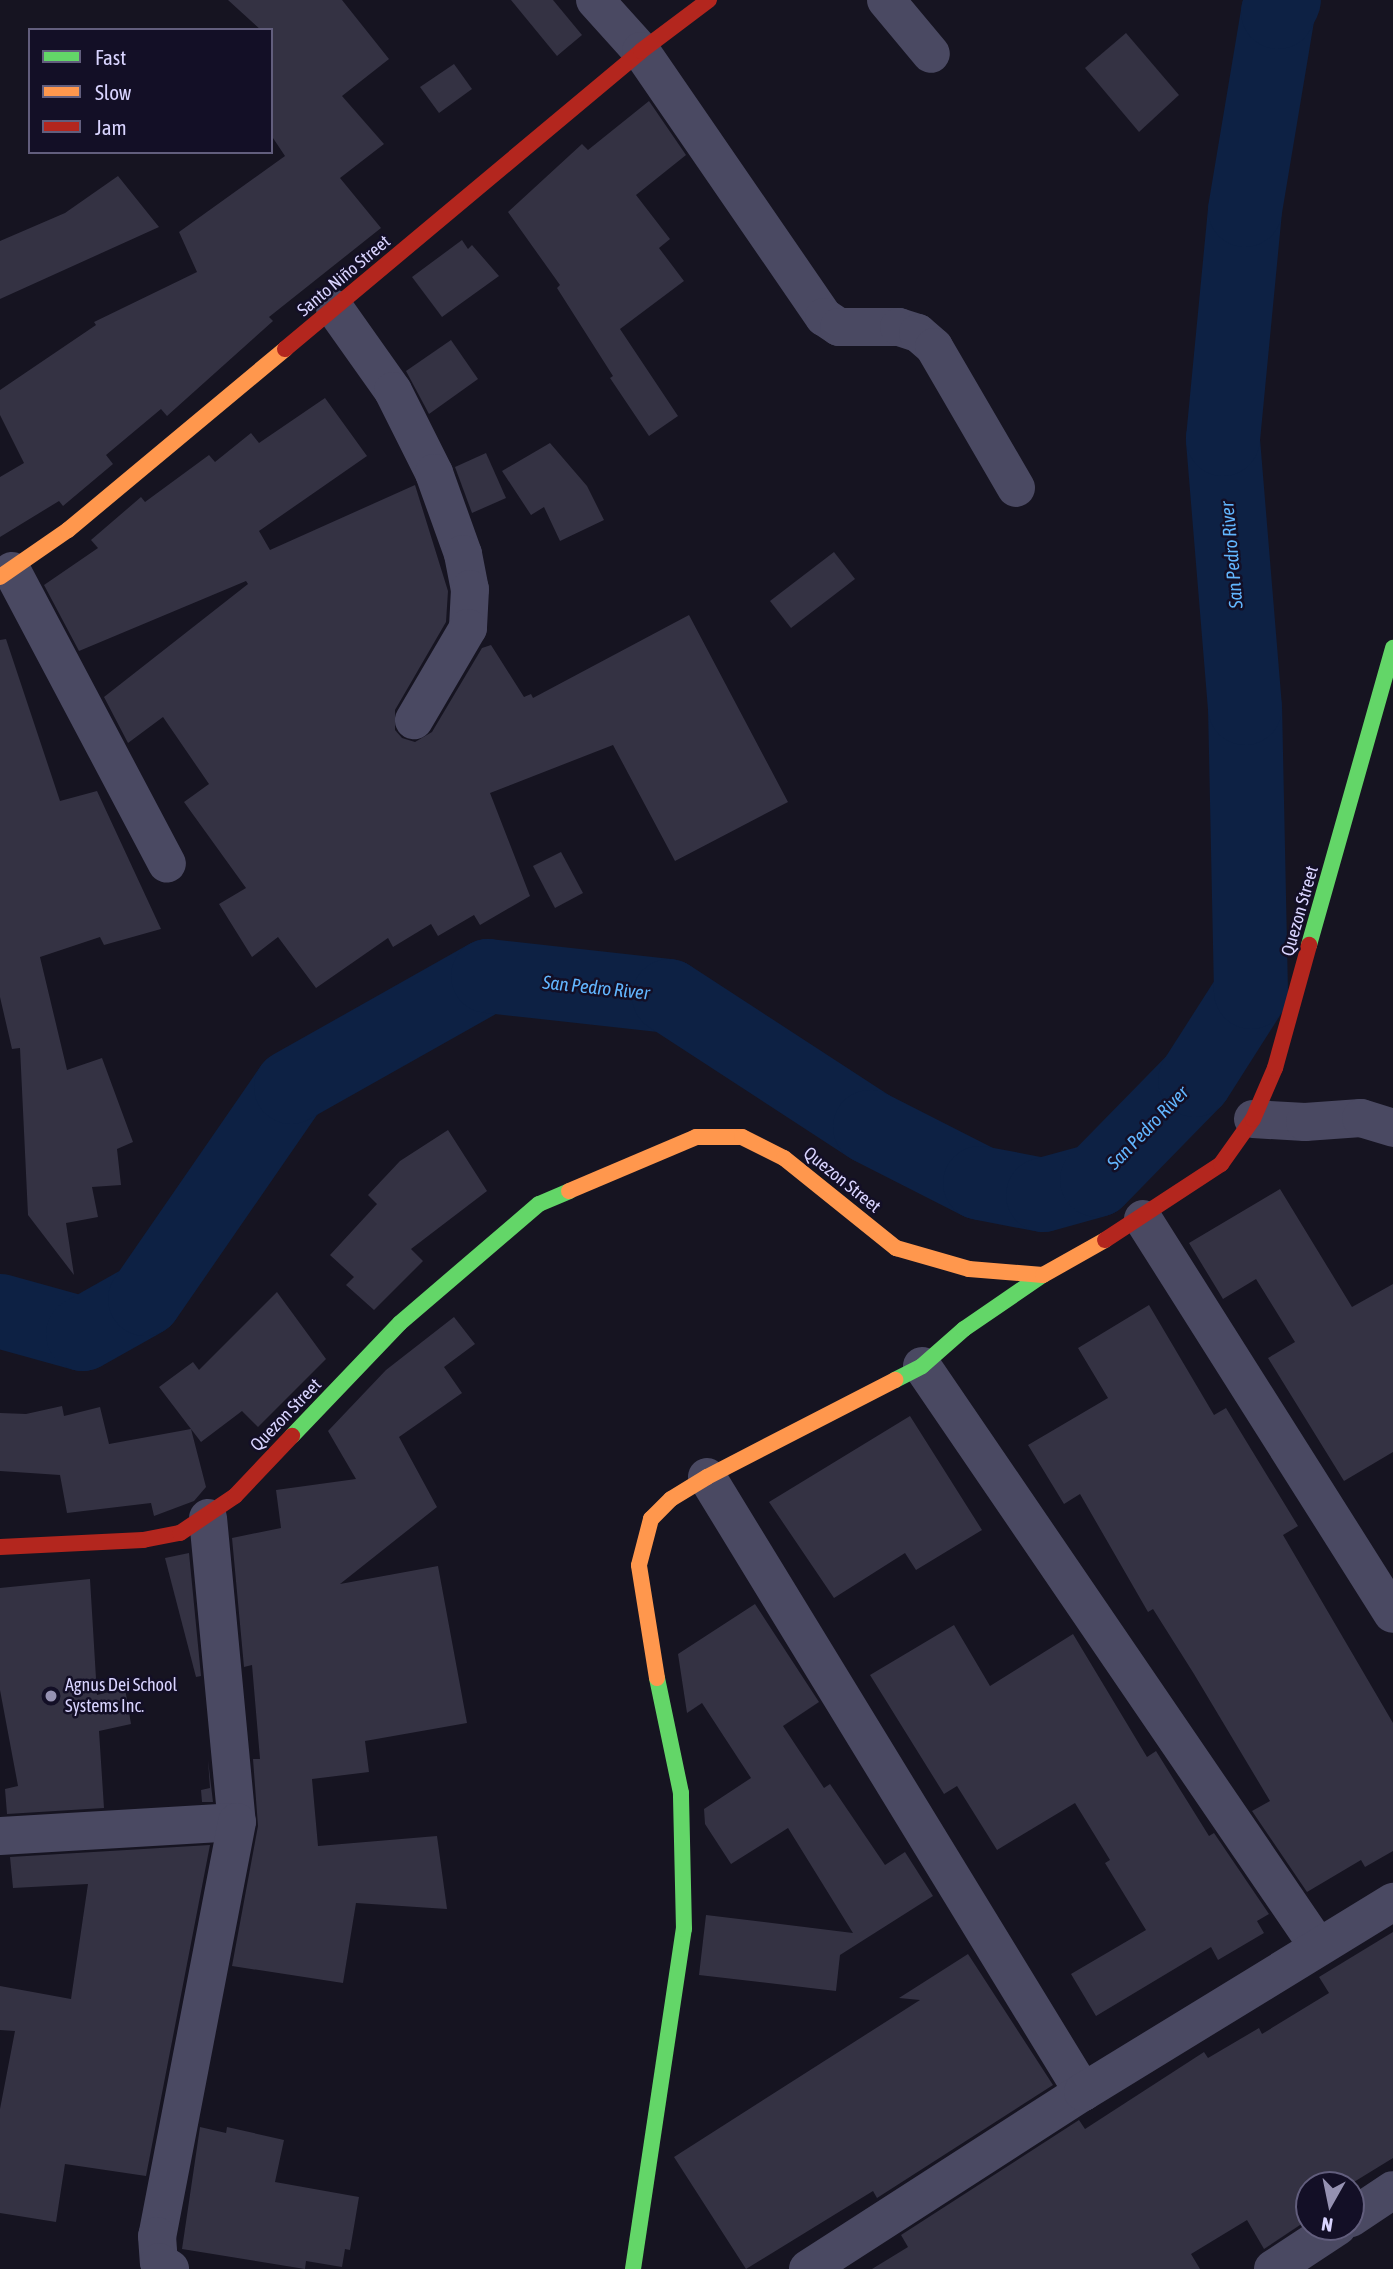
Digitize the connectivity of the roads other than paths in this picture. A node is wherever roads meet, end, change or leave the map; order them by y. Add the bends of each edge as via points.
1 (595, 0) edge
2 (709, 0) edge
3 (886, 0) edge
4 (641, 51) junction
5 (931, 54) dead end
6 (335, 309) junction
7 (1016, 488) dead end
8 (6, 574) edge
9 (1393, 648) edge
10 (414, 720) dead end
11 (167, 864) dead end
12 (1252, 1119) junction
13 (1393, 1128) edge
14 (1143, 1220) junction
15 (1043, 1275) junction
16 (922, 1366) junction
17 (707, 1477) junction
18 (208, 1518) junction
19 (0, 1547) edge
20 (1393, 1614) edge
21 (237, 1822) junction
22 (0, 1836) edge
23 (1393, 1902) edge
24 (1317, 1945) junction
25 (1083, 2092) junction
26 (1393, 2190) edge
27 (1365, 2209) edge
28 (1316, 2241) edge
29 (170, 2269) edge
30 (633, 2269) edge
31 (808, 2269) edge
32 (1273, 2269) edge

1 - 4 street
2 - 4 street, Santo Niño Street
3 - 5 street
4 - 6 street, Santo Niño Street
4 - 7 street via 824,317 839,327 900,327 926,340
6 - 8 street, Santo Niño Street
6 - 10 street via 393,390 434,473 463,554 470,589 468,628
8 - 11 street
9 - 12 street, Quezon Street via 1275,1068
12 - 13 street via 1329,1122 1361,1118
12 - 14 street, Quezon Street via 1221,1164
14 - 15 street, Quezon Street
14 - 20 street
15 - 16 street via 964,1329
15 - 18 street, Quezon Street via 969,1269 896,1248 783,1158 742,1137 696,1137 539,1204 400,1323 235,1496
16 - 17 street
16 - 24 street
17 - 25 street
17 - 30 street via 670,1499 651,1519 639,1565 681,1793 686,1863 684,1929
18 - 19 street, Quezon Street via 180,1533 143,1540
18 - 21 street
21 - 22 street
21 - 29 street via 157,2236 159,2262
23 - 24 street
24 - 25 street
25 - 31 street
26 - 27 street
28 - 32 street

